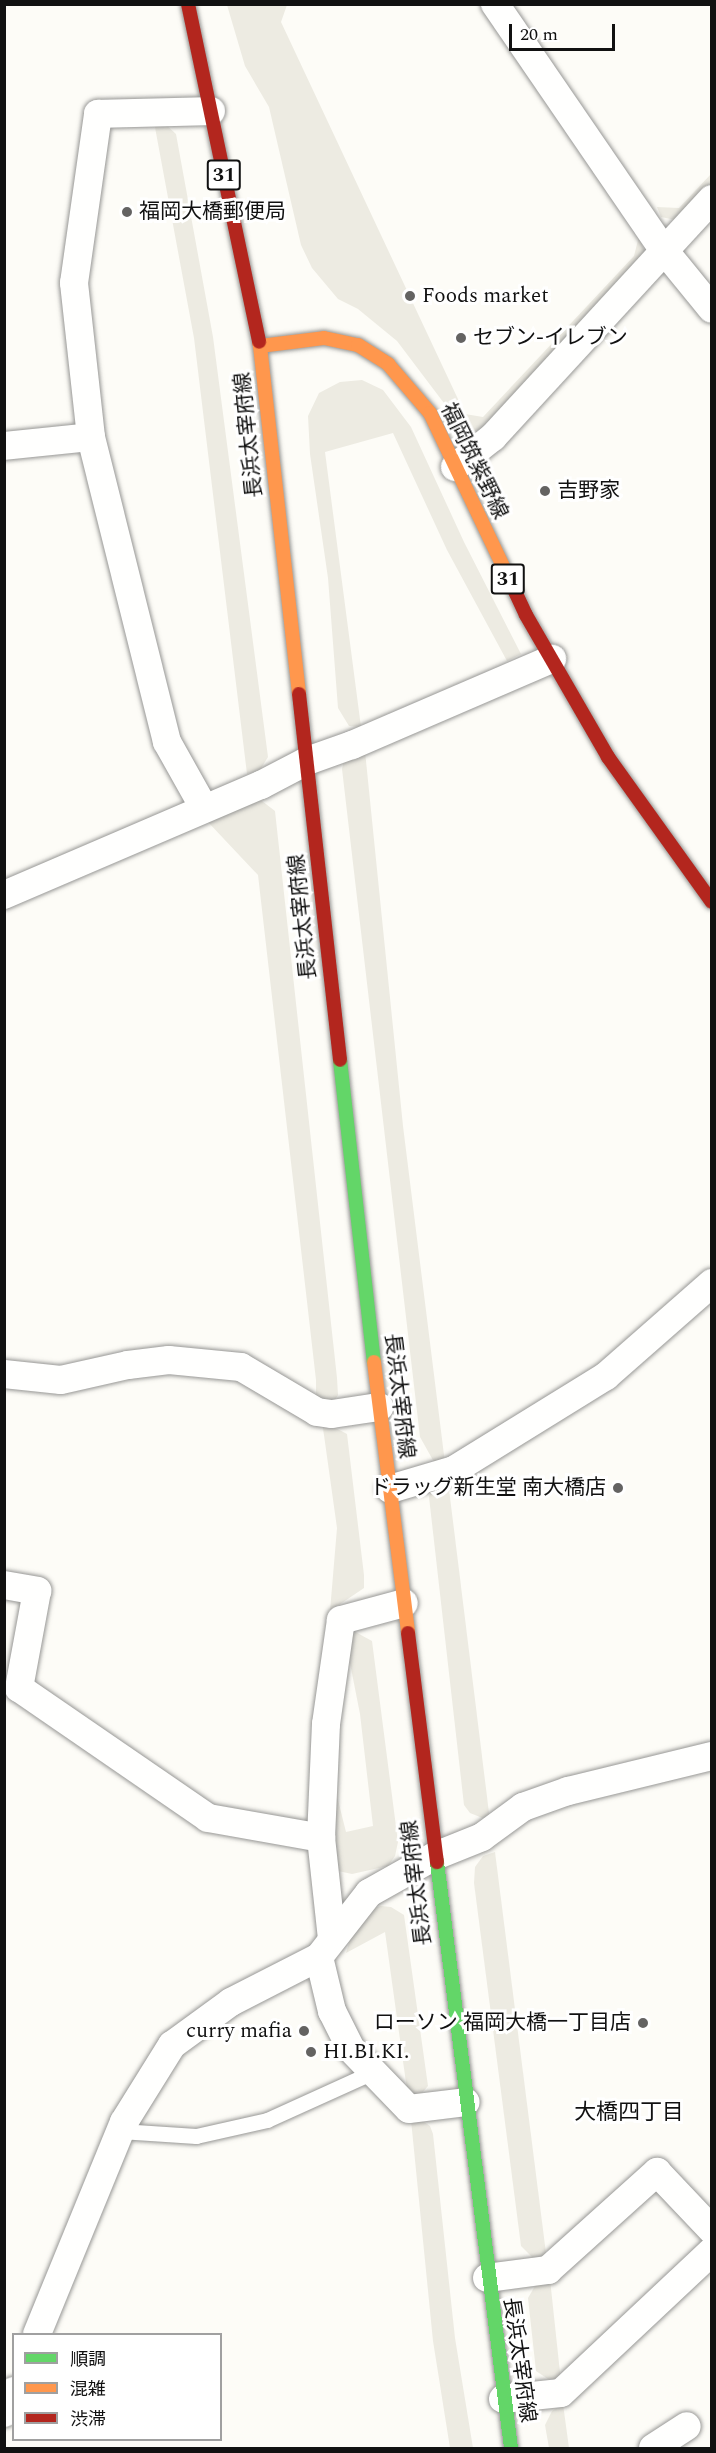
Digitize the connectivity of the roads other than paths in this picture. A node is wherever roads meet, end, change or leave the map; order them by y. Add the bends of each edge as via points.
1 (188, 4) edge
2 (495, 4) edge
3 (211, 111) junction
4 (711, 199) edge
5 (663, 249) junction
6 (711, 309) edge
7 (260, 346) junction
8 (91, 437) junction
9 (4, 446) edge
10 (455, 467) junction
11 (552, 660) junction
12 (307, 761) junction
13 (204, 808) junction
14 (4, 895) edge
15 (711, 899) edge
16 (711, 1282) edge
17 (4, 1374) edge
18 (379, 1407) junction
19 (390, 1489) junction
20 (4, 1585) edge
21 (404, 1603) junction
22 (711, 1756) edge
23 (321, 1838) junction
24 (435, 1856) junction
25 (325, 1948) junction
26 (373, 2072) junction
27 (466, 2102) junction
28 (120, 2131) junction
29 (711, 2230) edge
30 (711, 2251) edge
31 (487, 2278) junction
32 (37, 2333) edge
33 (12, 2395) edge
34 (503, 2399) junction
35 (4, 2413) edge
36 (687, 2426) dead end
37 (511, 2448) edge
38 (653, 2448) edge

1 - 3 street, 31
2 - 5 street
3 - 7 street, 31
3 - 8 street via 98,114 74,283
4 - 5 street
5 - 6 street
5 - 10 street via 493,437
7 - 10 street, 福岡筑紫野線 / 31 via 324,338 358,345 388,364 430,413
7 - 12 street, 長浜太宰府線
8 - 9 street
8 - 13 street via 167,742
10 - 11 street, 福岡筑紫野線 / 31 via 526,615
11 - 12 street
11 - 15 street, 福岡筑紫野線 / 31 via 608,757
12 - 13 street
12 - 18 street, 長浜太宰府線
13 - 14 street
16 - 19 street via 606,1376 454,1470
17 - 18 street via 61,1380 169,1360 241,1367 317,1412 332,1414
18 - 19 street, 長浜太宰府線
19 - 21 street, 長浜太宰府線
20 - 23 street via 37,1591 19,1688 208,1818
21 - 23 street via 341,1620 326,1724
21 - 24 street, 長浜太宰府線
22 - 24 street via 568,1791 523,1807 482,1837
23 - 25 street
24 - 25 street via 369,1893
24 - 27 street, 長浜太宰府線
25 - 26 street via 332,2011 351,2049
25 - 28 street via 231,2002 172,2045
26 - 27 street via 409,2109
26 - 28 lane via 267,2120 196,2136
27 - 31 street, 長浜太宰府線
28 - 32 street
29 - 31 street via 657,2172 548,2270
30 - 34 street via 561,2393
31 - 34 street, 長浜太宰府線
33 - 35 street
34 - 37 street, 長浜太宰府線
36 - 38 street

